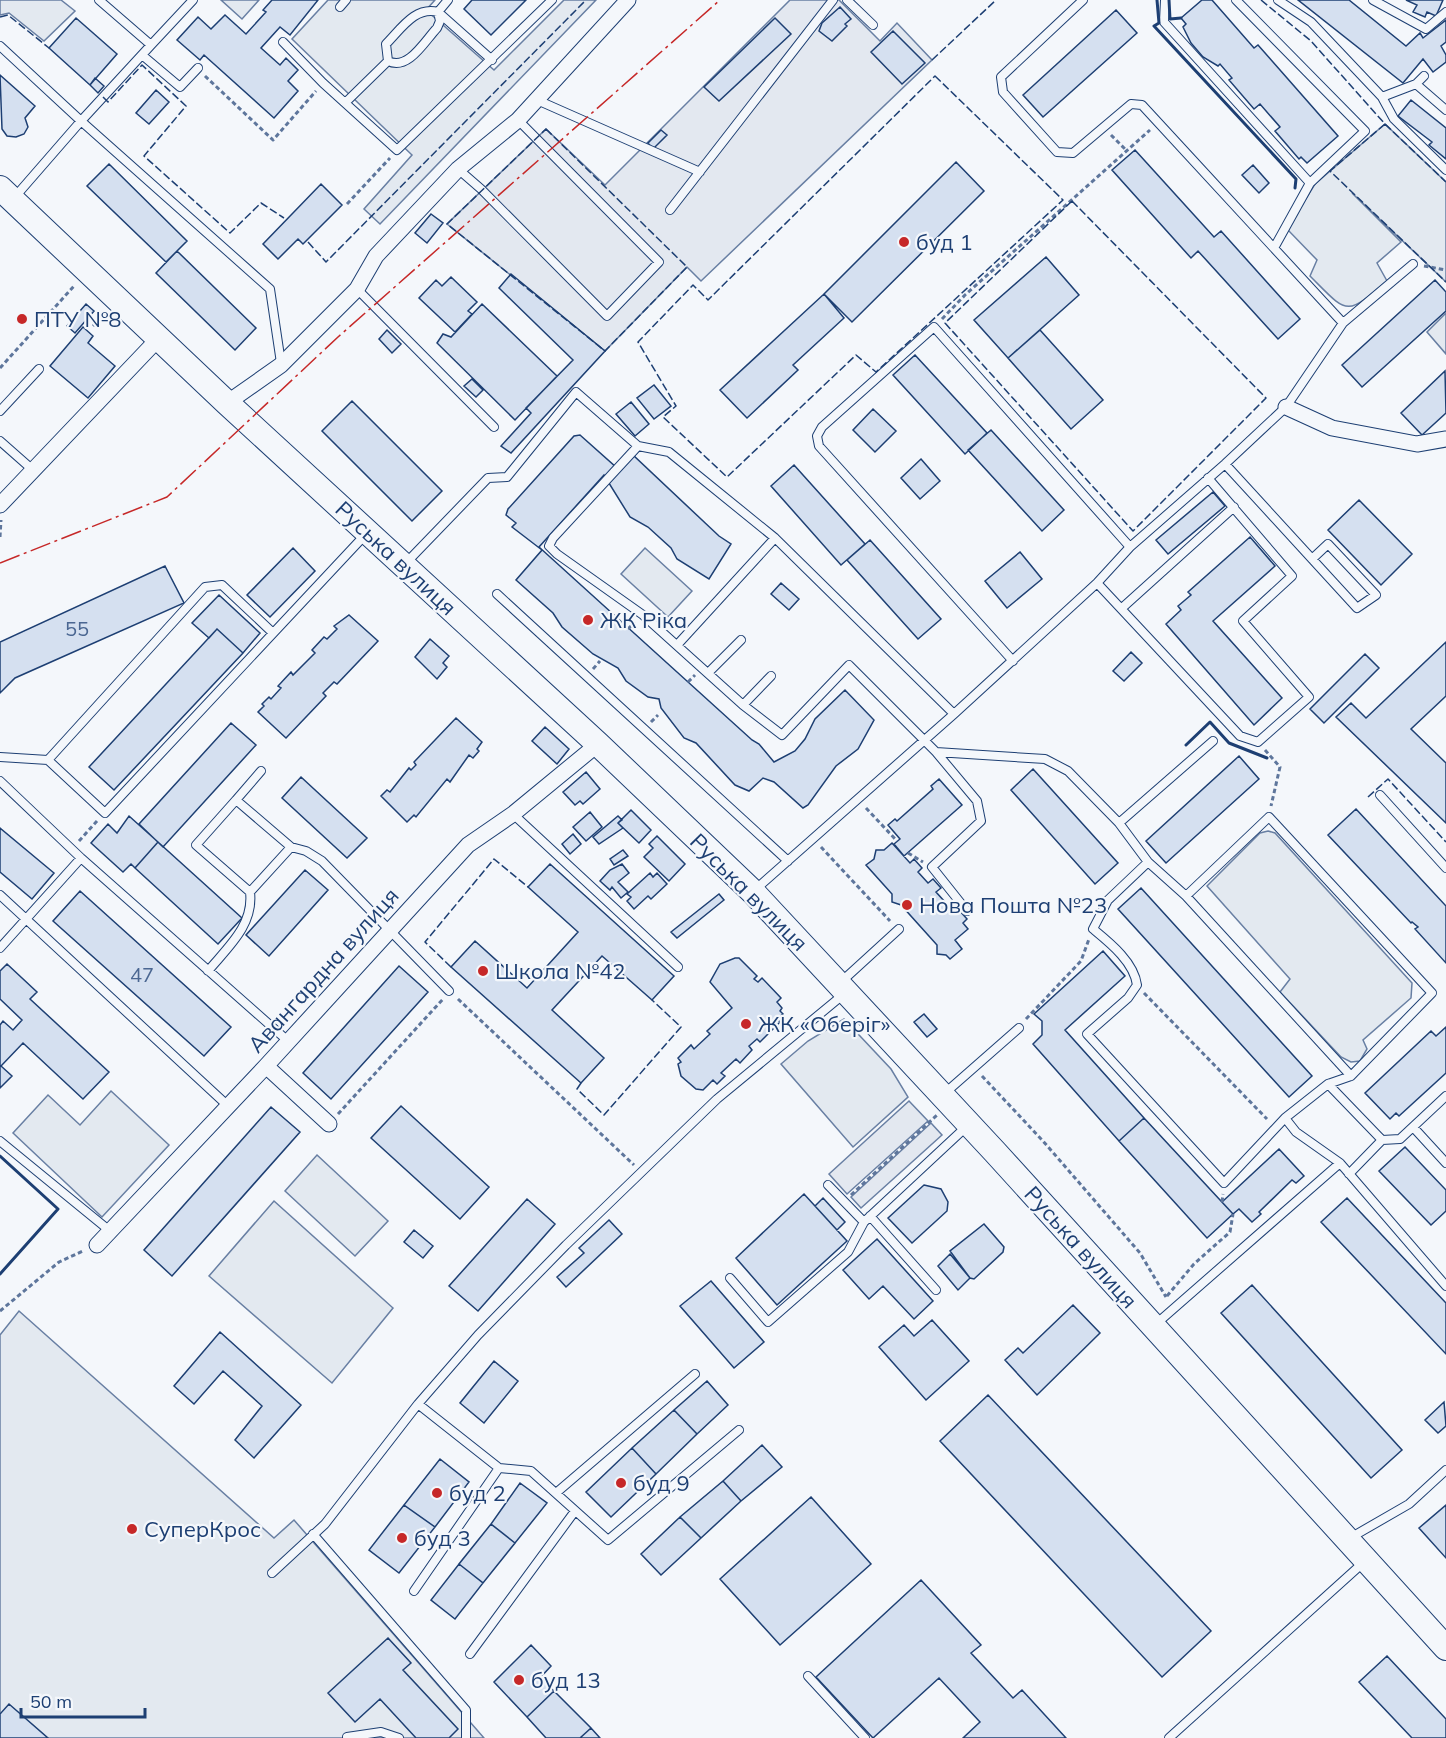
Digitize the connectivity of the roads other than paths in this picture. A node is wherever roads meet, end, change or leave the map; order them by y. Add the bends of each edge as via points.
1 (99, 0) edge
2 (193, 0) edge
3 (346, 0) edge
4 (448, 0) edge
5 (552, 0) edge
6 (628, 0) edge
7 (833, 0) edge
8 (847, 0) edge
9 (1083, 0) edge
10 (1165, 0) edge
11 (1236, 0) edge
12 (1278, 0) edge
13 (1373, 0) edge
14 (340, 7) dead end
15 (438, 12) junction
16 (1446, 12) edge
17 (873, 25) dead end
18 (283, 42) dead end
19 (151, 45) junction
20 (0, 46) edge
21 (142, 55) junction
22 (492, 60) junction
23 (388, 61) junction
24 (198, 68) road end
25 (1424, 76) dead end
26 (1416, 84) junction
27 (1382, 97) junction
28 (537, 100) junction
29 (345, 104) junction
30 (1446, 110) edge
31 (518, 120) junction
32 (81, 121) junction
33 (458, 169) junction
34 (1446, 170) edge
35 (700, 172) junction
36 (1310, 183) junction
37 (6, 194) edge
38 (670, 210) dead end
39 (1274, 248) junction
40 (1413, 264) road end
41 (357, 289) junction
42 (1343, 323) junction
43 (159, 338) junction
44 (281, 365) junction
45 (39, 369) dead end
46 (227, 403) junction
47 (1286, 407) junction
48 (0, 411) edge
49 (494, 427) dead end
50 (1446, 439) edge
51 (0, 441) edge
52 (638, 446) junction
53 (1225, 464) junction
54 (34, 471) junction
55 (1208, 478) junction
56 (0, 506) edge
57 (1234, 507) junction
58 (368, 532) junction
59 (775, 538) junction
60 (1130, 547) junction
61 (1312, 558) junction
62 (404, 565) junction
63 (1097, 583) junction
64 (497, 594) dead end
65 (1122, 608) junction
66 (273, 633) junction
67 (741, 640) dead end
68 (678, 644) junction
69 (1012, 661) junction
70 (708, 673) junction
71 (771, 676) dead end
72 (743, 705) junction
73 (954, 714) junction
74 (923, 740) junction
75 (1213, 741) dead end
76 (598, 744) junction
77 (936, 752) junction
78 (0, 757) edge
79 (48, 760) junction
80 (261, 771) dead end
81 (0, 781) edge
82 (1380, 795) dead end
83 (236, 800) junction
84 (513, 814) junction
85 (1119, 823) junction
86 (291, 847) junction
87 (81, 858) junction
88 (788, 861) junction
89 (1148, 862) junction
90 (1446, 868) edge
91 (250, 892) junction
92 (753, 892) junction
93 (0, 895) edge
94 (1186, 896) junction
95 (967, 911) dead end
96 (27, 918) junction
97 (390, 928) junction
98 (899, 929) dead end
99 (0, 948) edge
100 (678, 967) dead end
101 (208, 971) junction
102 (844, 988) junction
103 (449, 991) road end
104 (1018, 1028) road end
105 (288, 1041) junction
106 (266, 1066) junction
107 (1351, 1076) junction
108 (1328, 1084) junction
109 (1446, 1096) edge
110 (227, 1105) junction
111 (940, 1105) junction
112 (1285, 1118) junction
113 (328, 1124) road end
114 (969, 1124) junction
115 (1413, 1127) junction
116 (1382, 1140) junction
117 (0, 1141) edge
118 (1446, 1162) edge
119 (1340, 1163) junction
120 (1349, 1174) junction
121 (828, 1185) dead end
122 (867, 1219) junction
123 (110, 1232) junction
124 (97, 1245) road end
125 (730, 1278) dead end
126 (1446, 1286) edge
127 (936, 1290) dead end
128 (1150, 1324) junction
129 (695, 1374) dead end
130 (418, 1404) junction
131 (739, 1430) dead end
132 (499, 1468) junction
133 (1446, 1470) edge
134 (556, 1493) junction
135 (575, 1511) junction
136 (313, 1534) junction
137 (1346, 1539) junction
138 (1366, 1560) junction
139 (272, 1573) dead end
140 (414, 1591) dead end
141 (1446, 1648) edge
142 (470, 1654) dead end
143 (808, 1676) dead end
144 (347, 1737) edge
145 (399, 1738) edge
146 (466, 1738) edge
147 (865, 1738) edge
148 (1169, 1738) edge

1 - 19 lane
2 - 19 lane
3 - 14 lane
4 - 15 lane
5 - 22 lane
6 - 28 street
7 - 35 lane
8 - 17 lane
9 - 39 lane via 1001,77 1003,92 1057,152 1073,153 1131,104 1142,105
10 - 36 lane via 1164,22
11 - 36 lane via 1365,131
12 - 27 lane via 1311,22
13 - 16 lane via 1426,29
15 - 22 lane
15 - 23 lane via 419,12 386,44
15 - 23 lane via 437,28 404,64
18 - 29 lane
19 - 21 lane
20 - 32 lane
21 - 24 lane via 180,87
21 - 32 lane
22 - 29 lane via 397,150
23 - 29 lane
25 - 26 lane
26 - 27 lane
26 - 30 lane
27 - 34 lane via 1394,119
28 - 31 street
28 - 35 lane
31 - 33 street
31 - 33 lane via 659,262 607,316
32 - 37 lane
32 - 44 lane via 270,289
33 - 41 street via 376,256
35 - 38 lane
36 - 39 lane
37 - 43 main road, Руська вулиця
39 - 42 lane
40 - 42 lane
41 - 44 street
41 - 49 lane
42 - 47 lane
43 - 46 main road, Руська вулиця
43 - 54 street
44 - 46 street
45 - 48 lane
46 - 58 main road, Руська вулиця
47 - 50 street via 1332,428 1417,444
47 - 53 lane
51 - 54 lane
52 - 59 lane via 669,452
52 - 62 lane via 576,392 507,477 489,478
52 - 68 lane via 549,546
53 - 55 lane
53 - 61 lane
54 - 56 street
55 - 57 lane
55 - 60 lane
57 - 65 lane
57 - 65 lane via 1292,576 1243,621 1309,697 1258,742 1240,736
58 - 62 main road, Руська вулиця
58 - 66 lane
59 - 68 lane
59 - 73 lane
60 - 63 lane
60 - 69 lane via 934,327 822,427 817,436 819,446
61 - 61 lane via 1358,608 1376,595 1328,544
62 - 76 main road, Руська вулиця
63 - 65 lane
63 - 69 lane
64 - 88 lane
66 - 79 lane via 222,585 205,587
66 - 79 lane via 105,813
67 - 70 lane
68 - 70 lane
69 - 73 lane
70 - 72 lane
71 - 72 lane
72 - 74 lane via 783,735 849,665
73 - 74 lane
74 - 77 lane
74 - 88 lane
75 - 85 lane
76 - 84 street, Авангардна вулиця
76 - 92 main road, Руська вулиця
77 - 85 lane via 1045,759 1068,771
77 - 95 lane via 977,801 981,821 932,867
78 - 79 lane
80 - 83 lane
81 - 87 lane
82 - 90 lane
83 - 86 lane
83 - 91 lane via 196,845
84 - 97 street, Авангардна вулиця via 468,845
84 - 100 lane
85 - 89 lane
86 - 91 lane
86 - 97 lane via 322,861
87 - 96 lane
87 - 101 lane
88 - 92 lane
89 - 94 lane
89 - 112 lane via 1108,900 1093,929 1135,973 1137,985 1087,1034 1224,1183
91 - 101 lane via 248,921
92 - 102 main road, Руська вулиця
93 - 96 lane
94 - 107 lane
94 - 107 lane via 1269,817 1432,993
96 - 99 lane
96 - 110 lane
97 - 103 lane
97 - 105 street, Авангардна вулиця
98 - 102 lane
101 - 105 lane
102 - 111 main road, Руська вулиця
102 - 130 lane via 640,1171 478,1335
104 - 111 lane via 974,1067
105 - 106 street, Авангардна вулиця
106 - 110 street, Авангардна вулиця
106 - 113 street
107 - 108 lane
108 - 112 lane
108 - 116 lane
109 - 115 lane
110 - 123 street, Авангардна вулиця
111 - 114 main road, Руська вулиця
112 - 119 lane via 1296,1132
114 - 122 lane
114 - 128 main road, Руська вулиця
115 - 116 lane via 1400,1139
115 - 118 lane
116 - 120 lane
117 - 123 lane
119 - 120 lane
119 - 128 lane
120 - 126 lane
121 - 122 lane
122 - 125 lane via 848,1252 768,1322
122 - 127 lane
123 - 124 street, Авангардна вулиця
128 - 137 main road, Руська вулиця
129 - 134 lane
130 - 132 lane
130 - 136 lane via 325,1524
131 - 135 lane via 608,1540
132 - 134 lane via 531,1471
132 - 140 lane
133 - 137 lane via 1409,1504
134 - 135 lane
135 - 142 lane
136 - 139 lane
136 - 146 lane via 466,1710
137 - 138 main road, Руська вулиця
138 - 141 main road, Руська вулиця
138 - 148 lane
143 - 147 lane
144 - 145 lane via 381,1732

